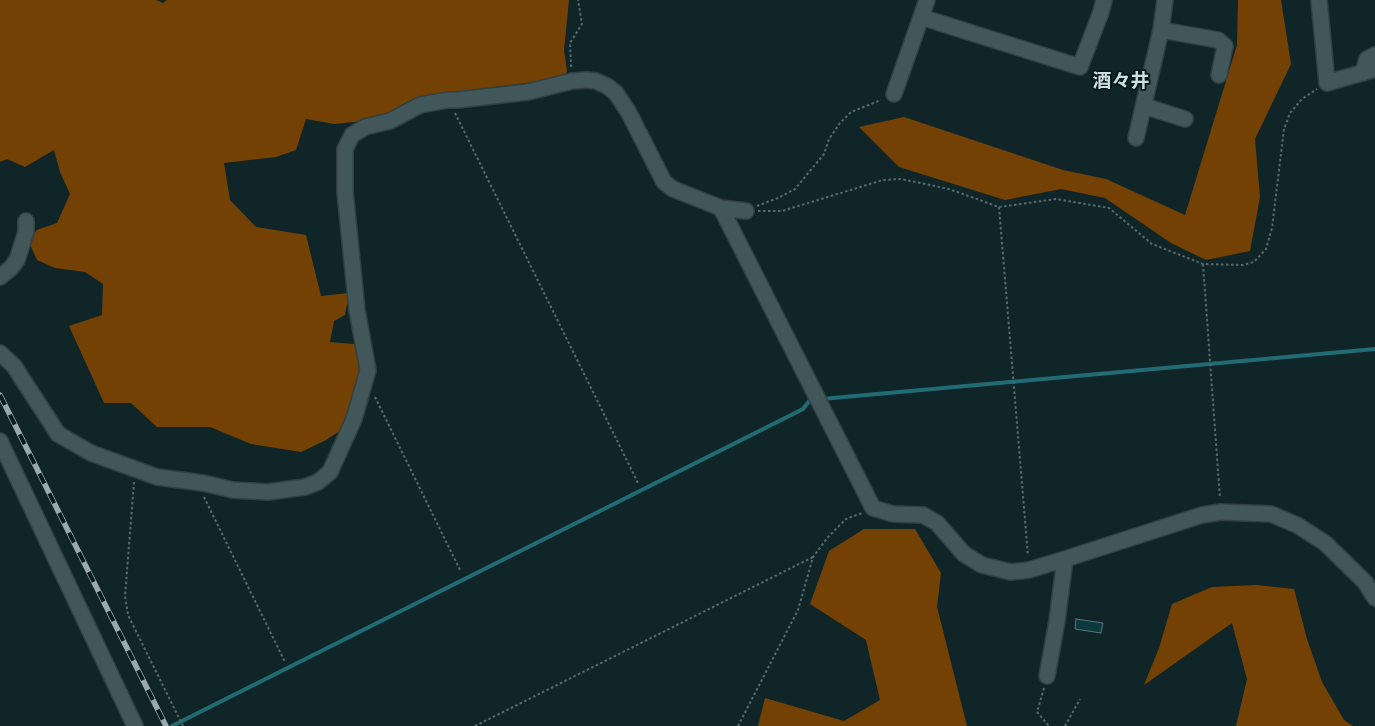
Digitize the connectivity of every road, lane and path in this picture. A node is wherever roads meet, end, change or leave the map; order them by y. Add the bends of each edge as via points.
1 (578, 0) edge
2 (927, 0) edge
3 (1104, 0) edge
4 (1165, 0) edge
5 (1319, 0) edge
6 (921, 17) junction
7 (1161, 30) junction
8 (1375, 56) edge
9 (1369, 71) edge
10 (1219, 75) dead end
11 (572, 82) junction
12 (1327, 83) junction
13 (894, 94) joint
14 (448, 100) junction
15 (1144, 106) junction
16 (1185, 118) dead end
17 (1136, 138) dead end
18 (999, 207) junction
19 (721, 208) junction
20 (746, 210) junction
21 (26, 221) dead end
22 (1203, 264) junction
23 (0, 277) edge
24 (0, 353) edge
25 (366, 379) junction
26 (0, 442) edge
27 (135, 470) junction
28 (196, 482) junction
29 (639, 485) dead end
30 (873, 508) junction
31 (1221, 512) junction
32 (813, 557) junction
33 (1065, 559) junction
34 (1029, 570) junction
35 (461, 572) dead end
36 (1375, 598) edge
37 (285, 662) dead end
38 (1047, 676) joint
39 (1080, 700) dead end
40 (135, 726) edge
41 (183, 726) edge
42 (475, 726) edge
43 (738, 726) edge
44 (1049, 726) edge
45 (1065, 726) edge

1 - 11 path via 582,24 570,43
2 - 6 street
3 - 6 street via 1080,67
4 - 7 street
5 - 12 street
6 - 13 street
7 - 10 street via 1218,40 1224,46
7 - 15 street
8 - 9 street via 1367,59
9 - 12 street
11 - 14 street via 528,92
11 - 19 street via 587,80 607,86 616,93 664,182 673,189
12 - 22 path via 1302,98 1290,113 1284,129 1272,228 1266,249 1254,262 1243,265
13 - 20 path via 851,112 840,122 824,154 794,189
14 - 25 street via 420,105 390,121 366,127 352,135 345,149 345,192 357,310 368,370
14 - 29 path
15 - 16 street
15 - 17 street
18 - 20 path via 949,188 901,179 883,180 782,210
18 - 22 path via 1056,199 1110,208 1152,244
18 - 34 path
19 - 20 street
19 - 30 street
21 - 23 street via 26,232 16,260
22 - 31 path
24 - 27 street via 14,366 58,434 91,453
25 - 28 street via 354,419 330,472 318,482 268,492 233,490
25 - 35 path
26 - 40 street
27 - 28 street via 157,477
27 - 41 path via 125,596 128,614
28 - 37 path
30 - 32 path via 846,519
30 - 34 street via 893,514 923,515 937,523 964,554 982,565 1011,572
31 - 33 street via 1194,517
31 - 36 street via 1271,514 1297,525 1325,543 1365,582
32 - 42 path
32 - 43 path via 798,610
33 - 34 street
33 - 38 street
38 - 44 path via 1037,712
39 - 45 path

